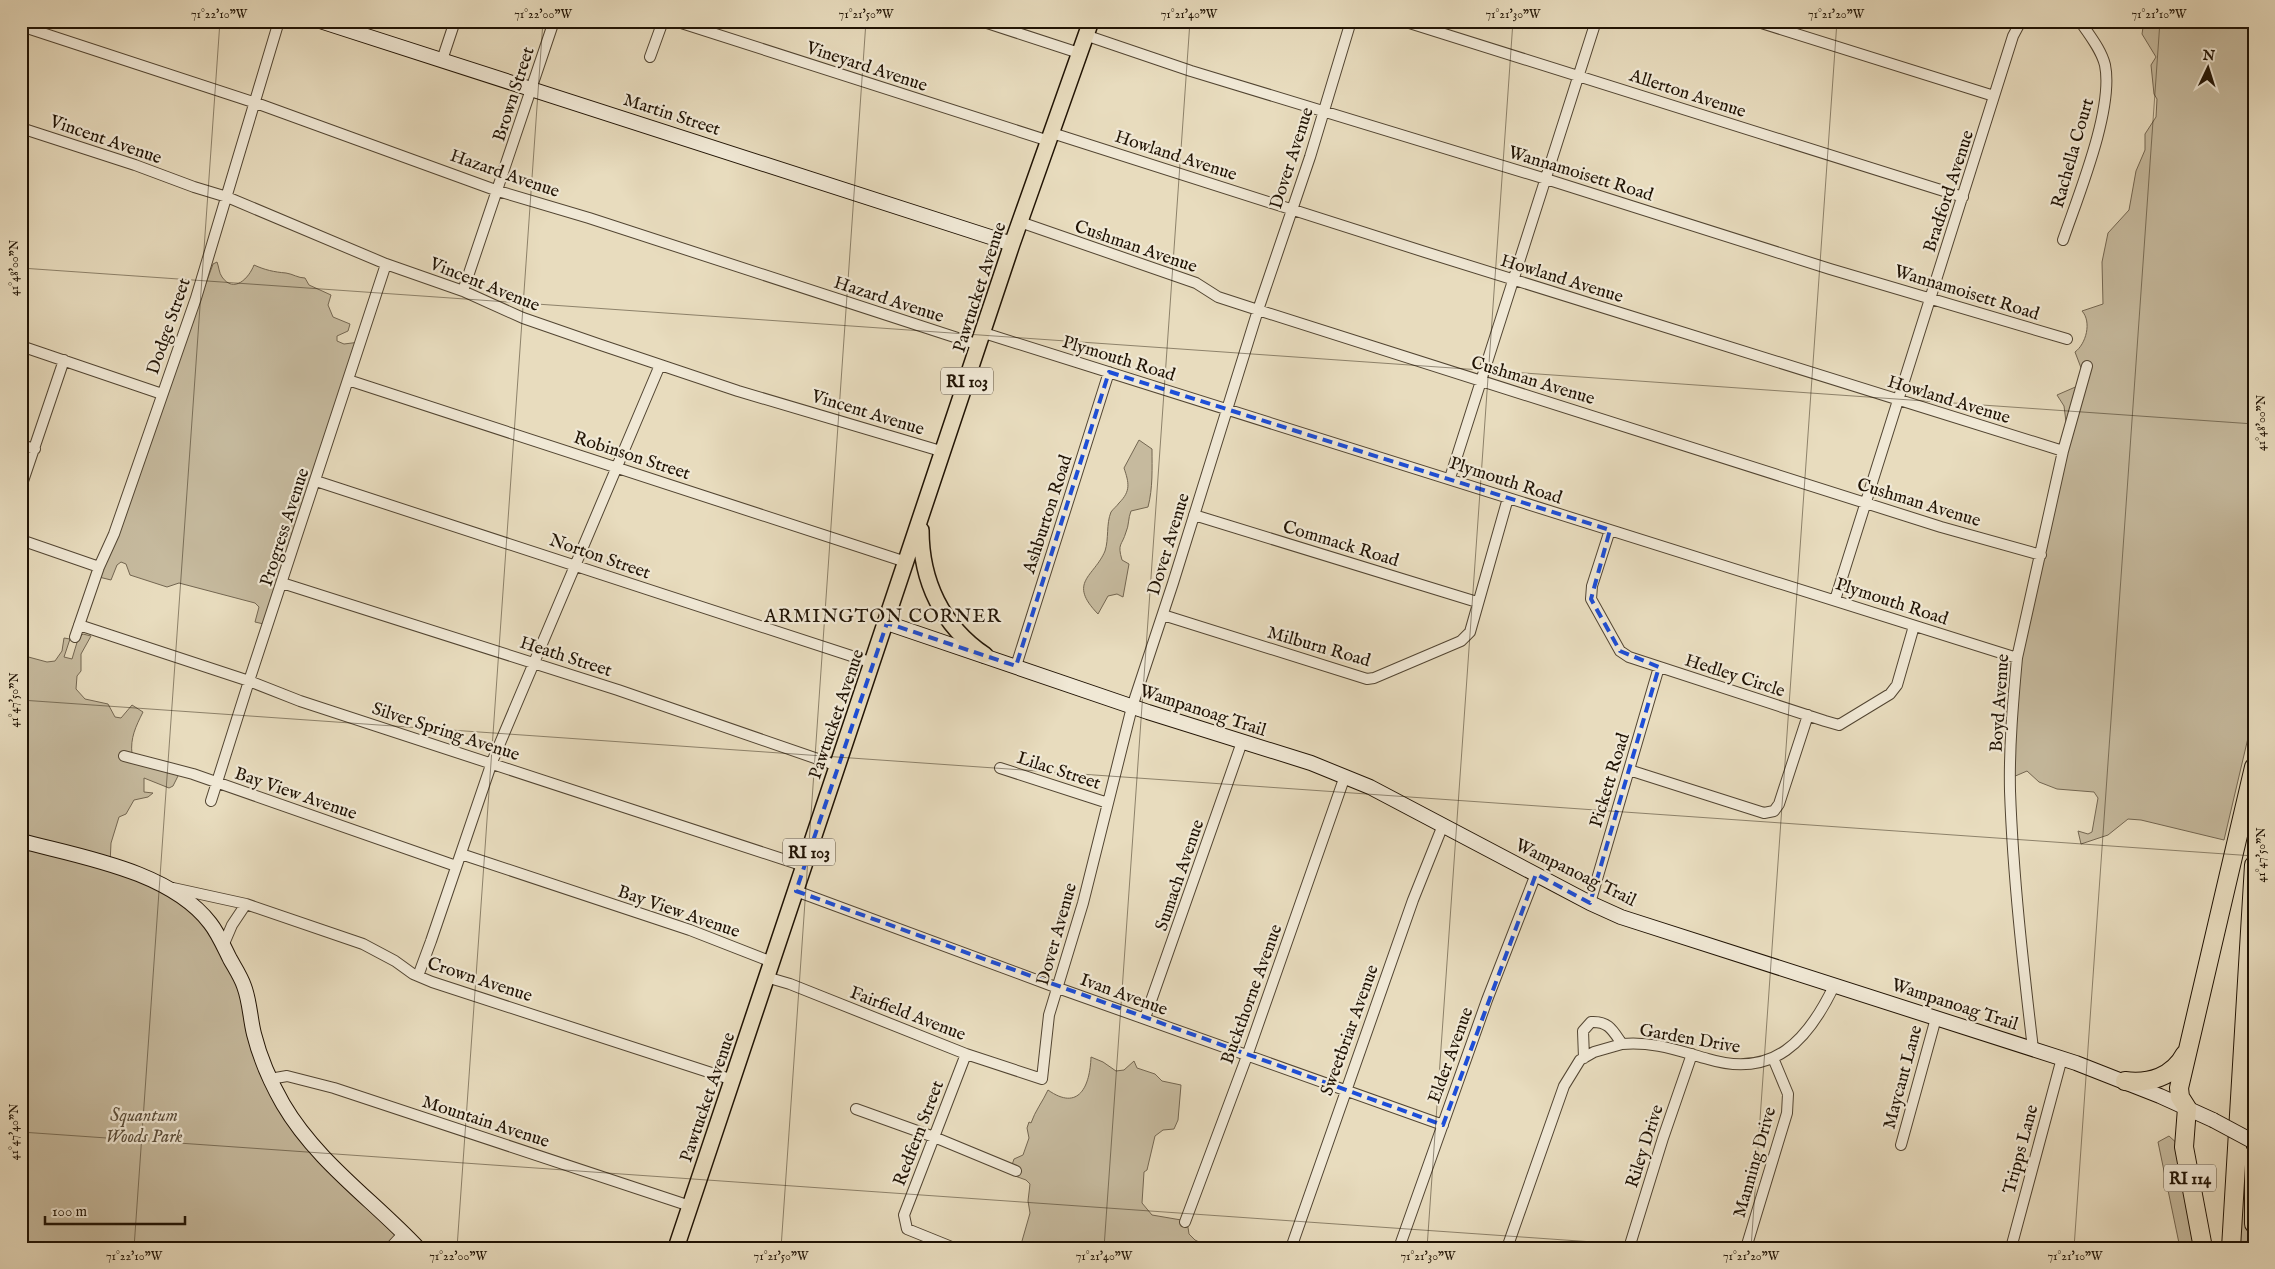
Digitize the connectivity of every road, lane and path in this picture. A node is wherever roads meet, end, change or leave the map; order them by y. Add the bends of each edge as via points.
1 (279, 21) edge
2 (320, 21) edge
3 (455, 21) edge
4 (554, 21) edge
5 (663, 21) edge
6 (675, 21) edge
7 (980, 21) edge
8 (1351, 21) edge
9 (1403, 21) edge
10 (1596, 21) edge
11 (1755, 21) edge
12 (2022, 21) edge
13 (2080, 21) edge
14 (21, 26) edge
15 (1088, 28) edge
16 (1079, 53) junction
17 (650, 57) dead end
18 (442, 60) junction
19 (1579, 75) junction
20 (531, 89) junction
21 (1994, 96) junction
22 (256, 103) junction
23 (1324, 110) junction
24 (21, 128) edge
25 (1050, 137) junction
26 (1546, 178) junction
27 (498, 191) junction
28 (227, 197) junction
29 (1963, 197) junction
30 (1292, 210) junction
31 (1020, 222) junction
32 (2063, 240) dead end
33 (1012, 244) junction
34 (386, 264) junction
35 (1513, 280) junction
36 (463, 291) junction
37 (1930, 298) junction
38 (1258, 310) junction
39 (982, 339) junction
40 (2067, 339) dead end
41 (21, 346) edge
42 (64, 360) junction
43 (660, 364) junction
44 (2087, 366) dead end
45 (1109, 372) junction
46 (348, 380) junction
47 (1482, 382) junction
48 (162, 394) junction
49 (1898, 400) junction
50 (1227, 409) junction
51 (21, 445) edge
52 (35, 449) junction
53 (944, 452) junction
54 (2063, 452) junction
55 (615, 468) junction
56 (1450, 478) junction
57 (316, 481) junction
58 (21, 487) edge
59 (1508, 498) junction
60 (1867, 503) junction
61 (1194, 515) junction
62 (921, 518) junction
63 (1610, 530) junction
64 (21, 540) edge
65 (2041, 555) junction
66 (906, 562) junction
67 (574, 564) junction
68 (99, 567) junction
69 (282, 583) junction
70 (1835, 600) junction
71 (1477, 602) junction
72 (1163, 615) junction
73 (887, 623) junction
74 (79, 625) junction
75 (1914, 626) junction
76 (75, 637) dead end
77 (985, 655) junction
78 (2017, 658) junction
79 (534, 663) junction
80 (873, 663) junction
81 (1016, 666) junction
82 (1659, 667) junction
83 (248, 681) junction
84 (1132, 707) junction
85 (1808, 716) junction
86 (1242, 742) junction
87 (124, 756) dead end
88 (492, 762) junction
89 (838, 766) junction
90 (2254, 767) edge
91 (1000, 768) dead end
92 (1629, 770) junction
93 (1345, 776) junction
94 (218, 782) junction
95 (211, 801) dead end
96 (1108, 803) junction
97 (1443, 826) junction
98 (21, 841) edge
99 (461, 854) junction
100 (2254, 864) edge
101 (456, 866) junction
102 (804, 866) junction
103 (1536, 874) junction
104 (164, 887) junction
105 (796, 891) junction
106 (1590, 903) junction
107 (246, 904) junction
108 (223, 946) junction
109 (772, 962) junction
110 (418, 976) junction
111 (766, 977) junction
112 (1834, 986) junction
113 (1058, 988) junction
114 (1145, 1018) junction
115 (1936, 1018) junction
116 (1622, 1044) junction
117 (2188, 1047) junction
118 (2033, 1049) junction
119 (966, 1054) junction
120 (1692, 1054) junction
121 (1247, 1056) junction
122 (1584, 1058) junction
123 (1773, 1058) junction
124 (2062, 1058) junction
125 (270, 1078) junction
126 (1037, 1078) joint
127 (733, 1080) junction
128 (2125, 1082) junction
129 (1346, 1090) junction
130 (2187, 1108) junction
131 (856, 1109) dead end
132 (1443, 1125) junction
133 (934, 1137) junction
134 (2254, 1142) edge
135 (1901, 1145) dead end
136 (2254, 1153) edge
137 (1016, 1171) dead end
138 (690, 1206) junction
139 (1185, 1222) dead end
140 (2254, 1224) edge
141 (403, 1234) junction
142 (390, 1248) edge
143 (418, 1248) edge
144 (676, 1248) edge
145 (954, 1248) edge
146 (1291, 1248) edge
147 (1399, 1248) edge
148 (1507, 1248) edge
149 (1629, 1248) edge
150 (1746, 1248) edge
151 (2011, 1248) edge
152 (2203, 1248) edge
153 (2231, 1248) edge

1 - 22 street, Dodge Street
2 - 18 main road, Martin Street
3 - 18 street
4 - 20 street, Brown Street
5 - 17 street
6 - 25 street, Vineyard Avenue
7 - 16 street
8 - 23 street, Dover Avenue
9 - 19 street, Allerton Avenue
10 - 19 street
11 - 21 street
12 - 21 street, Bradford Avenue via 2013,36
13 - 32 street, Rachella Court via 2105,64 2105,108
14 - 22 street, Hazard Avenue
15 - 16 main road, Pawtucket Avenue / RI 103
15 - 23 street, Wannamoisett Road via 1191,71
16 - 25 main road, Pawtucket Avenue / RI 103
18 - 20 main road, Martin Street
19 - 26 street
19 - 29 street, Allerton Avenue
20 - 27 street, Brown Street
20 - 33 main road, Martin Street
21 - 29 street, Bradford Avenue
22 - 27 street, Hazard Avenue
22 - 28 street, Dodge Street
23 - 26 street, Wannamoisett Road
23 - 30 street, Dover Avenue
24 - 28 street, Vincent Avenue
25 - 30 street, Howland Avenue
25 - 31 main road, Pawtucket Avenue / RI 103
26 - 35 street
26 - 37 street, Wannamoisett Road
27 - 36 street, Brown Street
27 - 39 street, Hazard Avenue
28 - 34 street, Vincent Avenue
28 - 48 street, Dodge Street
29 - 37 street, Bradford Avenue
30 - 35 street, Howland Avenue
30 - 38 street, Dover Avenue
31 - 33 main road, Pawtucket Avenue / RI 103
31 - 38 street, Cushman Avenue via 1196,283 1218,297
33 - 39 main road, Pawtucket Avenue / RI 103
34 - 36 street, Vincent Avenue
34 - 46 street, Progress Avenue
35 - 47 street
35 - 49 street, Howland Avenue
36 - 43 street, Vincent Avenue via 523,318
37 - 40 street, Wannamoisett Road
37 - 49 street, Bradford Avenue
38 - 47 street, Cushman Avenue
38 - 50 street, Dover Avenue
39 - 45 street, Plymouth Road
39 - 53 main road, Pawtucket Avenue / RI 103
41 - 42 street
42 - 48 street
42 - 52 street
43 - 53 street, Vincent Avenue via 738,391
43 - 55 street
44 - 54 street, Boyd Avenue
45 - 50 street, Plymouth Road
45 - 81 street, Ashburton Road
46 - 55 street, Robinson Street
46 - 57 street, Progress Avenue
47 - 56 street
47 - 60 street, Cushman Avenue
48 - 68 street, Dodge Street via 114,534
49 - 54 street, Howland Avenue
49 - 60 street, Bradford Avenue
50 - 56 street, Plymouth Road
50 - 61 street, Dover Avenue
51 - 52 street
52 - 58 street
53 - 62 main road, Pawtucket Avenue / RI 103
54 - 65 street, Boyd Avenue
55 - 66 street, Robinson Street
55 - 67 street
56 - 59 street, Plymouth Road
57 - 67 street, Norton Street
57 - 69 street, Progress Avenue
59 - 63 street, Plymouth Road
59 - 71 street, Milburn Road
60 - 65 street, Cushman Avenue
60 - 70 street, Bradford Avenue
61 - 71 street, Commack Road
61 - 72 street, Dover Avenue
62 - 66 main road, Pawtucket Avenue / RI 103
62 - 77 main road via 923,563 932,593 954,626
63 - 70 street, Plymouth Road
63 - 82 street, Hedley Circle via 1591,599 1620,651
64 - 68 street
65 - 78 street, Boyd Avenue
66 - 73 main road, Pawtucket Avenue / RI 103
67 - 79 street
67 - 80 street, Norton Street
68 - 74 street, Dodge Street
69 - 79 street, Heath Street
69 - 83 street, Progress Avenue
70 - 75 street, Plymouth Road
71 - 72 street, Milburn Road via 1470,632 1461,642 1367,679
72 - 84 street, Dover Avenue
73 - 77 main road, Wampanoag Trail
73 - 80 main road, Pawtucket Avenue / RI 103
74 - 76 street, Dodge Street
74 - 83 street, Silver Spring Avenue
75 - 78 street, Plymouth Road
75 - 85 street, Hedley Circle via 1897,686 1890,694 1839,725
77 - 81 main road, Wampanoag Trail
78 - 118 street, Boyd Avenue via 2010,791
79 - 88 street
79 - 89 street, Heath Street
80 - 89 main road, Pawtucket Avenue / RI 103
81 - 84 main road, Wampanoag Trail
82 - 85 street, Hedley Circle
82 - 92 street, Pickett Road
83 - 88 street, Silver Spring Avenue via 300,701
83 - 94 street, Progress Avenue
84 - 86 main road, Wampanoag Trail
84 - 96 street, Dover Avenue
85 - 92 street via 1774,811 1764,813
86 - 93 main road, Wampanoag Trail
86 - 114 street, Sumach Avenue
87 - 94 street, Bay View Avenue
88 - 99 street
88 - 102 street, Silver Spring Avenue
89 - 102 main road, Pawtucket Avenue / RI 103
90 - 117 highway
91 - 96 street, Lilac Street
92 - 106 street, Pickett Road
93 - 97 main road, Wampanoag Trail
93 - 121 street, Buckthorne Avenue
94 - 95 street, Progress Avenue
94 - 101 street, Bay View Avenue
96 - 113 street, Dover Avenue
97 - 103 main road, Wampanoag Trail
97 - 129 street, Sweetbriar Avenue via 1413,900
98 - 104 main road via 126,870
99 - 101 street
99 - 109 street, Bay View Avenue via 690,930
100 - 153 highway
101 - 110 street
102 - 105 main road, Pawtucket Avenue / RI 103
103 - 106 main road, Wampanoag Trail
103 - 132 street, Elder Avenue
104 - 107 street, Crown Avenue
104 - 108 main road via 203,916
105 - 109 main road, Pawtucket Avenue / RI 103
105 - 113 street, Ivan Avenue
106 - 112 main road, Wampanoag Trail via 1639,924
107 - 108 street
107 - 110 street, Crown Avenue via 363,944
108 - 125 main road via 244,985 255,1038
109 - 111 main road, Pawtucket Avenue / RI 103
110 - 127 street, Crown Avenue
111 - 119 street, Fairfield Avenue
111 - 127 main road, Pawtucket Avenue / RI 103
112 - 115 main road, Wampanoag Trail
112 - 123 street, Garden Drive via 1821,1014 1805,1035
113 - 114 street, Ivan Avenue
113 - 126 street, Dover Avenue via 1046,1026 1042,1078
114 - 121 street, Ivan Avenue
115 - 118 main road, Wampanoag Trail
115 - 135 street, Maycant Lane
116 - 120 street, Garden Drive via 1640,1043
116 - 122 street, Garden Drive
116 - 122 street, Garden Drive via 1610,1025 1591,1022 1583,1031
117 - 128 highway via 2178,1065 2169,1073 2147,1081
117 - 130 highway via 2179,1091
118 - 124 main road, Wampanoag Trail
119 - 126 street, Fairfield Avenue
119 - 133 street, Redfern Street
120 - 123 street, Garden Drive via 1731,1064 1752,1064
120 - 149 street, Riley Drive
121 - 129 street, Ivan Avenue
121 - 139 street, Buckthorne Avenue
122 - 148 street, Garden Drive via 1564,1086
123 - 150 street, Manning Drive via 1788,1094 1787,1113
124 - 128 main road, Wampanoag Trail
124 - 151 street, Tripps Lane
125 - 138 street, Mountain Avenue via 287,1076 334,1088
125 - 141 main road via 296,1124 360,1195
127 - 138 main road, Pawtucket Avenue / RI 103
128 - 130 main road, Wampanoag Trail
129 - 132 street, Ivan Avenue
129 - 146 street, Sweetbriar Avenue
130 - 134 main road, Wampanoag Trail, bridge
130 - 152 highway, RI 114 via 2184,1147
131 - 133 street
132 - 147 street, Elder Avenue
133 - 137 street
133 - 145 street, Redfern Street via 904,1215 907,1229
136 - 140 highway
138 - 144 main road, Pawtucket Avenue / RI 103
141 - 142 street
141 - 143 main road

